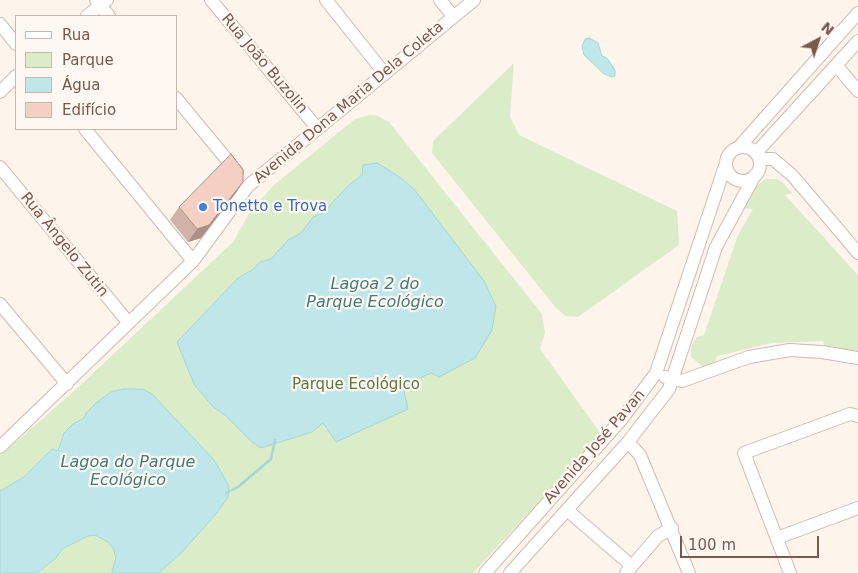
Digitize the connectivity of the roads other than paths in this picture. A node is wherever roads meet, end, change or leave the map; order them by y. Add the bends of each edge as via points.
1 (211, 0) edge
2 (326, 0) edge
3 (440, 0) edge
4 (474, 0) edge
5 (101, 2) edge
6 (858, 13) edge
7 (88, 15) edge
8 (108, 15) edge
9 (453, 16) junction
10 (0, 24) edge
11 (858, 41) edge
12 (15, 43) edge
13 (836, 65) junction
14 (385, 74) junction
15 (15, 77) edge
16 (858, 91) edge
17 (0, 92) edge
18 (178, 100) edge
19 (317, 128) junction
20 (86, 130) edge
21 (738, 147) junction
22 (758, 156) junction
23 (726, 163) junction
24 (0, 167) edge
25 (756, 175) junction
26 (248, 186) junction
27 (858, 253) edge
28 (193, 261) junction
29 (0, 304) edge
30 (128, 322) junction
31 (858, 358) edge
32 (656, 373) junction
33 (673, 380) junction
34 (67, 384) junction
35 (858, 416) edge
36 (628, 442) junction
37 (0, 447) edge
38 (858, 508) edge
39 (567, 510) junction
40 (672, 528) junction
41 (777, 538) junction
42 (629, 569) edge
43 (484, 573) edge
44 (510, 573) edge
45 (689, 573) edge
46 (790, 573) edge

1 - 19 street, Rua João Buzolin
2 - 14 street
3 - 9 street
4 - 9 street, Avenida Dona Maria Dela Coleta
5 - 7 street
5 - 8 street
6 - 21 street
9 - 14 street, Avenida Dona Maria Dela Coleta
10 - 12 street
11 - 13 street
13 - 16 street
13 - 22 street
14 - 19 street, Avenida Dona Maria Dela Coleta
15 - 17 street
18 - 26 street
19 - 26 street, Avenida Dona Maria Dela Coleta
20 - 28 street
21 - 22 street via 748,148
21 - 23 street via 730,153
22 - 25 street
22 - 27 street via 773,159 793,176
23 - 25 street via 730,174 739,180
23 - 32 street, Avenida José Pavan
24 - 30 street, Rua Ângelo Zutin
25 - 33 street, Avenida José Pavan via 716,247
26 - 28 street, Avenida Dona Maria Dela Coleta
28 - 30 street, Avenida Dona Maria Dela Coleta
29 - 34 street
30 - 34 street, Avenida Dona Maria Dela Coleta
31 - 33 street via 790,350 749,356 682,381
32 - 33 street
32 - 43 street, Avenida José Pavan via 621,420
33 - 36 street, Avenida José Pavan
34 - 37 street, Avenida Dona Maria Dela Coleta
35 - 41 street via 850,414 744,453
36 - 39 street, Avenida José Pavan
36 - 40 street via 640,455
38 - 41 street
39 - 42 street
39 - 44 street, Avenida José Pavan
40 - 42 street via 658,536
40 - 45 street
41 - 46 street

